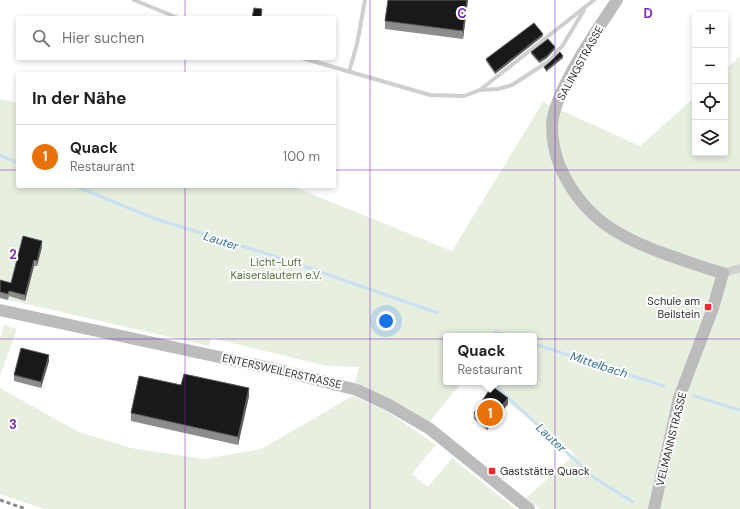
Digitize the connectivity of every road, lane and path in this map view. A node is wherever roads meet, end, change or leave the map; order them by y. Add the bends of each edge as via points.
1 (134, 0) edge
2 (365, 0) edge
3 (594, 0) edge
4 (617, 0) edge
5 (588, 5) junction
6 (173, 16) edge
7 (309, 60) edge
8 (349, 72) junction
9 (480, 90) junction
10 (740, 268) edge
11 (723, 273) junction
12 (0, 310) edge
13 (529, 509) edge
14 (654, 509) edge

1 - 6 lane
2 - 8 lane
3 - 5 lane
4 - 11 street, SALINGSTRASSE via 558,99 553,119 553,137 558,162 580,202 608,228 640,245
5 - 9 lane
5 - 9 lane via 564,46 548,61 512,85
7 - 8 lane
8 - 9 lane via 442,97 464,96
10 - 11 street
11 - 14 street, VELMANNSTRASSE via 713,308 679,398
12 - 13 street, ENTERSWEILERSTRASSE via 275,369 358,390 430,429

